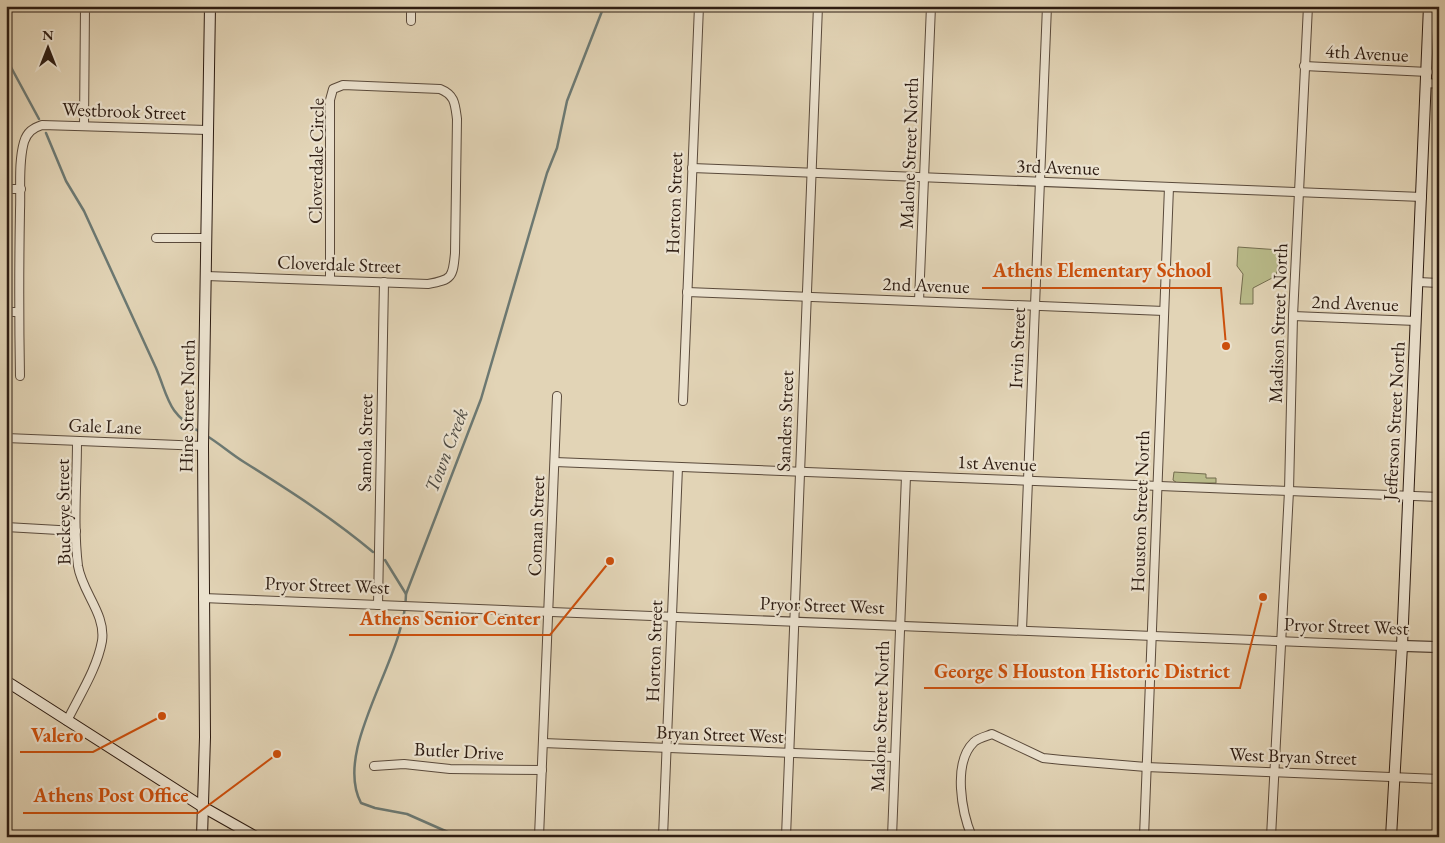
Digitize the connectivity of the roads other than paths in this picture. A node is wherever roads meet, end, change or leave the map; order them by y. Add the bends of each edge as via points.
1 (85, 6) edge
2 (210, 6) edge
3 (411, 6) edge
4 (699, 6) edge
5 (818, 6) edge
6 (931, 6) edge
7 (1048, 6) edge
8 (1308, 6) edge
9 (1429, 6) edge
10 (411, 21) dead end
11 (1304, 66) junction
12 (1428, 72) junction
13 (1427, 83) junction
14 (1439, 84) edge
15 (84, 126) junction
16 (207, 130) junction
17 (692, 168) junction
18 (812, 173) junction
19 (924, 178) junction
20 (1040, 182) junction
21 (1169, 187) junction
22 (6, 188) edge
23 (21, 189) junction
24 (1299, 192) junction
25 (1422, 197) junction
26 (156, 238) dead end
27 (206, 238) junction
28 (454, 259) joint
29 (206, 276) junction
30 (330, 280) junction
31 (384, 282) junction
32 (1418, 282) junction
33 (1439, 283) edge
34 (687, 292) junction
35 (807, 297) junction
36 (919, 301) junction
37 (1035, 306) junction
38 (1164, 311) junction
39 (6, 312) edge
40 (18, 312) junction
41 (1294, 316) junction
42 (1416, 321) junction
43 (20, 376) dead end
44 (557, 396) dead end
45 (683, 401) dead end
46 (6, 438) edge
47 (78, 441) junction
48 (204, 446) junction
49 (554, 462) junction
50 (678, 467) junction
51 (800, 472) junction
52 (906, 476) junction
53 (1028, 481) junction
54 (1158, 486) junction
55 (1289, 491) junction
56 (1408, 496) junction
57 (1439, 497) edge
58 (6, 527) edge
59 (76, 531) junction
60 (203, 598) junction
61 (378, 605) junction
62 (548, 612) junction
63 (672, 616) junction
64 (794, 621) junction
65 (900, 626) junction
66 (1022, 630) junction
67 (1151, 636) junction
68 (1280, 641) junction
69 (1402, 646) junction
70 (1439, 647) edge
71 (6, 681) edge
72 (67, 721) junction
73 (543, 743) junction
74 (666, 748) junction
75 (788, 753) junction
76 (895, 758) junction
77 (374, 766) dead end
78 (1146, 767) junction
79 (542, 770) junction
80 (1275, 772) junction
81 (1394, 777) junction
82 (1439, 778) edge
83 (204, 807) junction
84 (202, 837) edge
85 (256, 837) edge
86 (539, 837) edge
87 (663, 837) edge
88 (786, 837) edge
89 (892, 837) edge
90 (972, 837) edge
91 (1144, 837) edge
92 (1271, 837) edge
93 (1391, 837) edge

1 - 15 street
2 - 16 main road, Hine Street North
3 - 10 street
4 - 17 street, Horton Street
5 - 18 street, Sanders Street
6 - 19 street, Malone Street North
7 - 20 street, Irvin Street
8 - 11 street, Madison Street North
9 - 12 main road, Jefferson Street North
11 - 12 street, 4th Avenue
11 - 24 street, Madison Street North
12 - 13 main road, Jefferson Street North
13 - 14 street, 4th Avenue
13 - 25 main road, Jefferson Street North
15 - 16 street, Westbrook Street
15 - 23 street, Westbrook Street via 41,125 33,128 23,144
16 - 27 main road, Hine Street North
17 - 18 street, 3rd Avenue
17 - 34 street, Horton Street
18 - 19 street, 3rd Avenue
18 - 35 street, Sanders Street
19 - 20 street, 3rd Avenue
19 - 36 street, Malone Street North
20 - 21 street, 3rd Avenue
20 - 37 street, Irvin Street
21 - 24 street, 3rd Avenue
21 - 38 street, Houston Street North
22 - 23 street
23 - 40 street
24 - 25 street, 3rd Avenue
24 - 41 street, Madison Street North
25 - 32 main road, Jefferson Street North
26 - 27 street
27 - 29 main road, Hine Street North
28 - 30 street, Cloverdale Circle via 455,101 449,92 440,89 343,85 333,89 330,100
28 - 31 street, Cloverdale Street via 453,273 446,281 428,284
29 - 30 street, Cloverdale Street
29 - 48 main road, Hine Street North
30 - 31 street, Cloverdale Street
31 - 61 street, Samola Street
32 - 33 street
32 - 42 main road, Jefferson Street North
34 - 35 street, 2nd Avenue
34 - 45 street, Horton Street
35 - 36 street, 2nd Avenue
35 - 51 street, Sanders Street
36 - 37 street, 2nd Avenue
37 - 38 street, 2nd Avenue
37 - 53 street, Irvin Street
38 - 54 street, Houston Street North
39 - 40 street
40 - 43 street
41 - 42 street, 2nd Avenue
41 - 55 street, Madison Street North
42 - 56 main road, Jefferson Street North
44 - 49 street, Coman Street
46 - 47 street, Gale Lane
47 - 48 street, Gale Lane
47 - 59 street, Buckeye Street
48 - 60 main road, Hine Street North
49 - 50 street, 1st Avenue
49 - 62 street, Coman Street
50 - 51 street, 1st Avenue
50 - 63 street, Horton Street
51 - 52 street, 1st Avenue
51 - 64 street, Sanders Street
52 - 53 street, 1st Avenue
52 - 65 street, Malone Street North
53 - 54 street, 1st Avenue
53 - 66 street, Irvin Street
54 - 55 street, 1st Avenue
54 - 67 street, Houston Street North
55 - 56 street, 1st Avenue
55 - 68 street, Madison Street North
56 - 57 street, 1st Avenue
56 - 69 main road, Jefferson Street North
58 - 59 street
59 - 72 street, Buckeye Street via 78,568 100,620 102,640 97,659
60 - 61 street, Pryor Street West
60 - 83 main road, Hine Street North
61 - 62 street, Pryor Street West
62 - 63 street, Pryor Street West
62 - 73 street, Coman Street
63 - 64 street, Pryor Street West
63 - 74 street, Horton Street
64 - 65 street, Pryor Street West
64 - 75 street, Sanders Street
65 - 66 street, Pryor Street West
65 - 76 street, Malone Street North
66 - 67 street, Pryor Street West
67 - 68 street, Pryor Street West
67 - 78 street, Houston Street North
68 - 69 street, Pryor Street West
68 - 80 street, Madison Street North
69 - 70 main road, Pryor Street West
69 - 81 main road, Jefferson Street North
71 - 72 main road
72 - 83 main road
73 - 74 street, Bryan Street West
73 - 79 street, Coman Street
74 - 75 street, Bryan Street West
74 - 87 street, Horton Street
75 - 76 street, Bryan Street West
75 - 88 street, Sanders Street
76 - 89 street, Malone Street North
77 - 79 street, Butler Drive via 404,764 450,769
78 - 80 street, West Bryan Street
78 - 90 street, West Bryan Street via 1043,758 992,734 974,742 965,759 961,778 963,807
78 - 91 street, Houston Street North
79 - 86 street, Coman Street
80 - 81 street, West Bryan Street
80 - 92 street
81 - 82 street, West Bryan Street
81 - 93 main road, Jefferson Street North
83 - 84 main road, Hine Street North
83 - 85 main road

